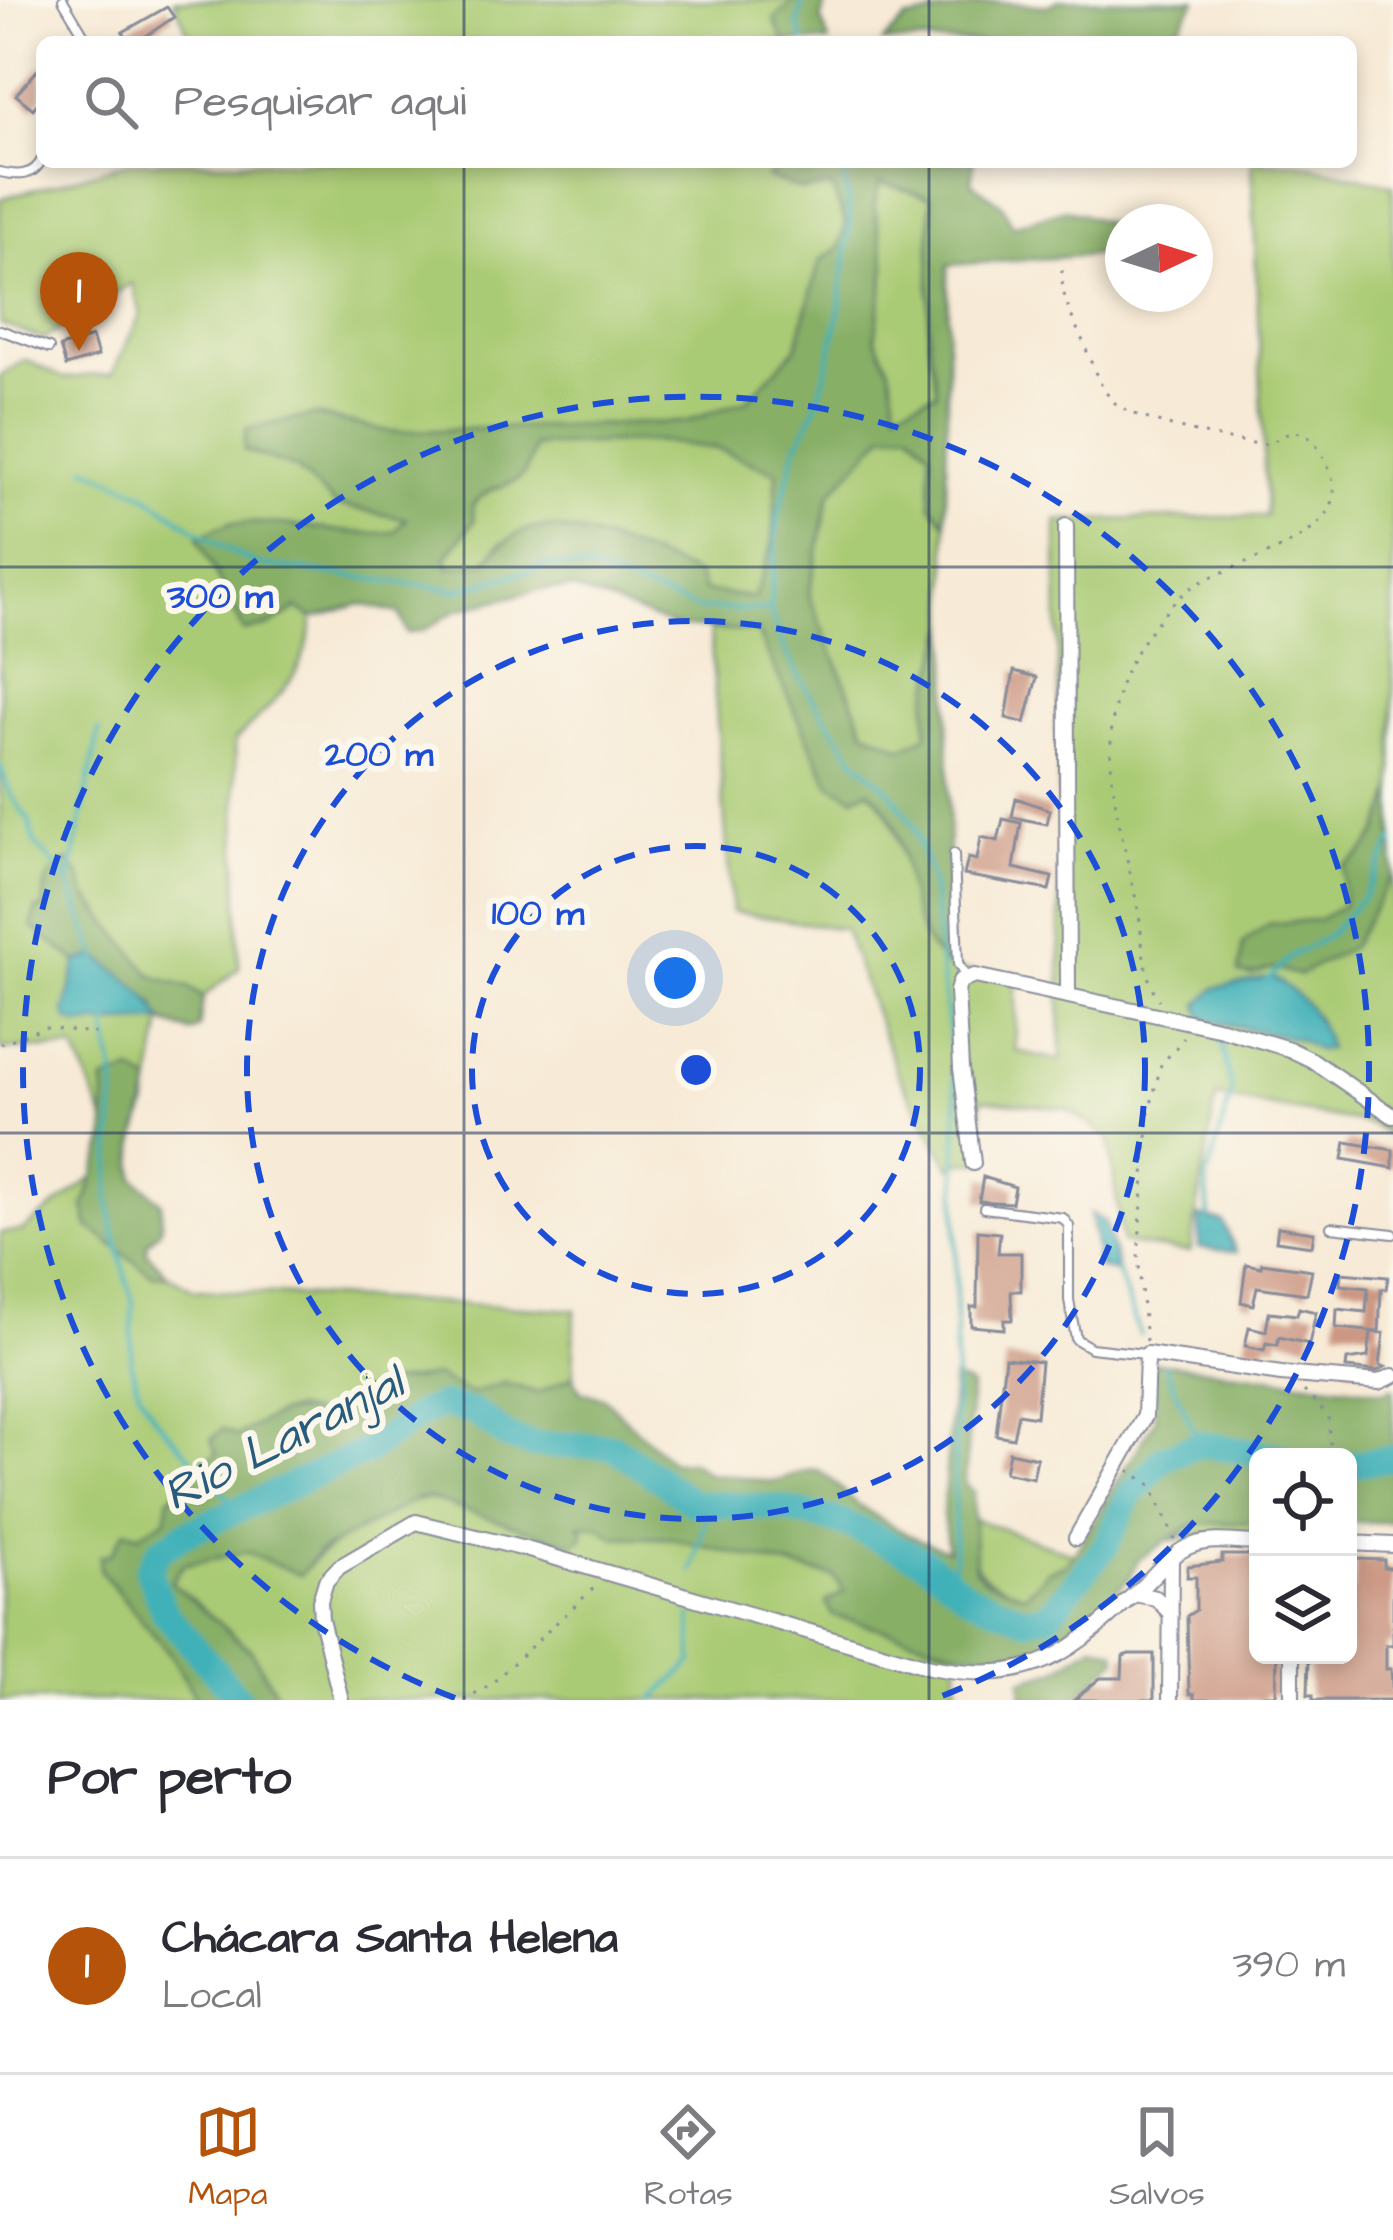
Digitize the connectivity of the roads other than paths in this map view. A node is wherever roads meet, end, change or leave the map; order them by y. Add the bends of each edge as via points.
1 (63, 0) edge
2 (84, 36) edge
3 (36, 168) edge
4 (0, 172) edge
5 (0, 330) edge
6 (49, 348) dead end
7 (1066, 526) dead end
8 (954, 854) dead end
9 (966, 977) junction
10 (1068, 995) junction
11 (1393, 1116) edge
12 (973, 1163) dead end
13 (984, 1208) dead end
14 (1331, 1227) dead end
15 (1393, 1234) edge
16 (1147, 1354) junction
17 (1393, 1376) edge
18 (1076, 1538) dead end
19 (1249, 1543) edge
20 (1357, 1543) edge
21 (1393, 1545) edge
22 (1177, 1555) junction
23 (1134, 1594) junction
24 (1171, 1614) junction
25 (1292, 1664) edge
26 (341, 1700) edge
27 (1170, 1700) edge
28 (1292, 1700) edge

1 - 2 lane
3 - 4 lane
5 - 6 lane
7 - 10 street
8 - 9 lane via 958,964
9 - 10 street
9 - 12 street via 957,991
10 - 11 street via 1302,1054
13 - 16 lane via 1063,1218 1076,1339
14 - 15 lane
16 - 17 street via 1281,1374 1379,1382
16 - 18 street via 1145,1416
19 - 22 street via 1196,1544
20 - 21 street
22 - 23 street
22 - 24 street
23 - 24 street via 1156,1598
23 - 26 street via 1049,1662 963,1672 409,1523 339,1567 322,1590
24 - 27 street
25 - 28 street

